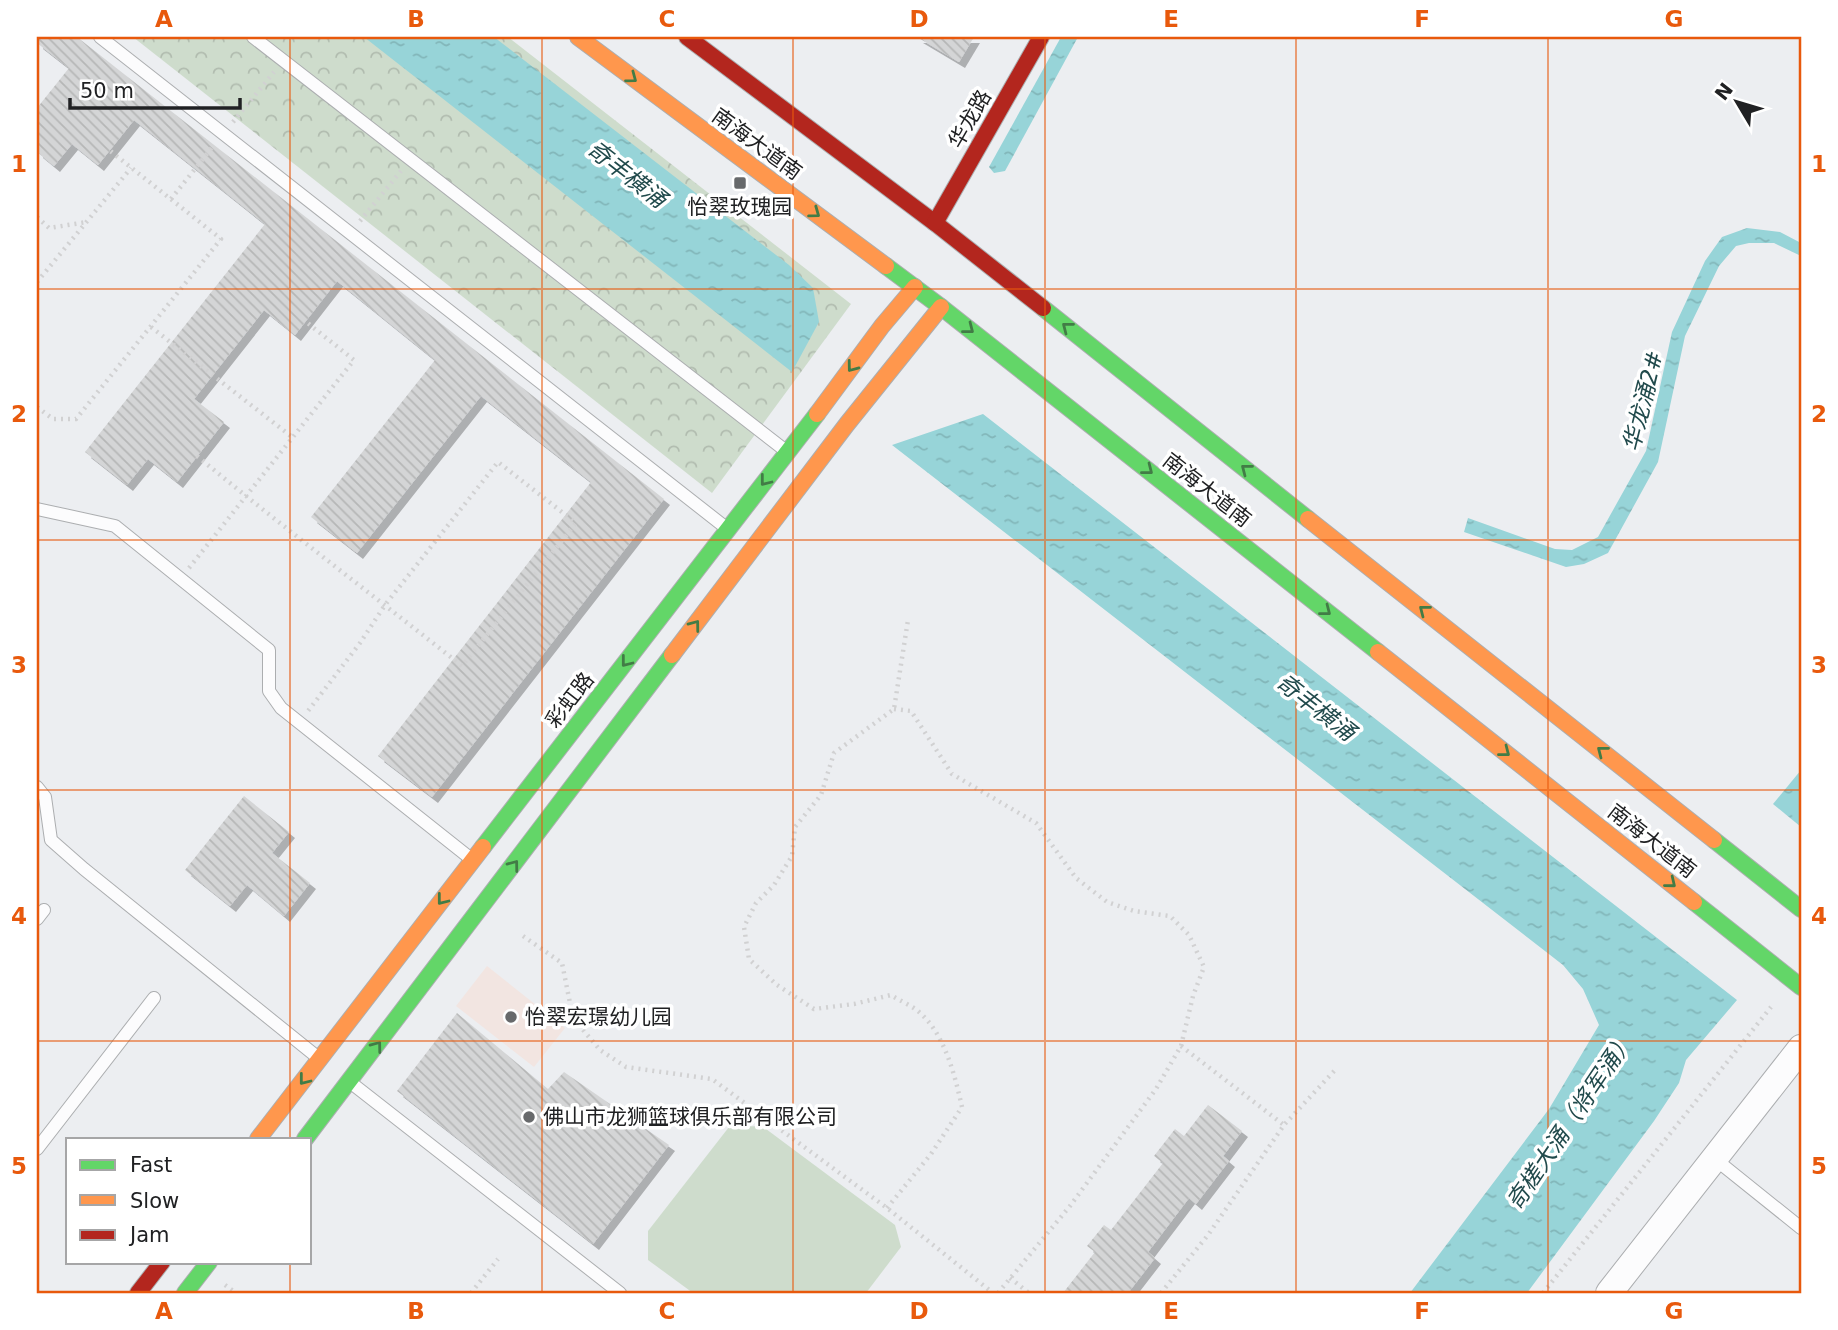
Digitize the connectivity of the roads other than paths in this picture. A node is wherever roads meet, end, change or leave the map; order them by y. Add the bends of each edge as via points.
1 (100, 37) edge
2 (253, 37) edge
3 (578, 37) edge
4 (687, 37) edge
5 (1041, 37) edge
6 (935, 223) junction
7 (915, 287) junction
8 (942, 307) junction
9 (788, 452) junction
10 (37, 509) edge
11 (728, 529) junction
12 (37, 787) edge
13 (473, 861) junction
14 (1801, 909) edge
15 (1801, 987) edge
16 (154, 998) dead end
17 (1801, 1048) edge
18 (335, 1070) junction
19 (259, 1138) edge
20 (305, 1138) edge
21 (37, 1149) edge
22 (1715, 1158) junction
23 (1801, 1228) edge
24 (160, 1264) edge
25 (207, 1264) edge
26 (138, 1293) edge
27 (185, 1293) edge
28 (620, 1293) edge
29 (1609, 1293) edge

1 - 11 lane
2 - 9 lane
3 -> 7 main road, 南海大道南
4 - 6 main road, 南海大道南
5 - 6 main road, 华龙路
14 -> 6 main road, 南海大道南
7 - 8 main road, 南海大道南
7 -> 9 main road, 彩虹路
8 -> 15 main road, 南海大道南
18 -> 8 main road, 彩虹路
9 -> 11 main road, 彩虹路
10 - 13 lane via 115,526 269,650 269,691 281,709
11 -> 13 main road, 彩虹路
12 - 18 lane via 45,797 51,840
13 -> 18 main road, 彩虹路
16 - 21 lane
17 - 22 street
18 -> 19 main road, 彩虹路
18 - 20 main road, 彩虹路
18 - 28 lane
22 - 23 lane
22 - 29 street
24 - 26 main road
25 - 27 main road

